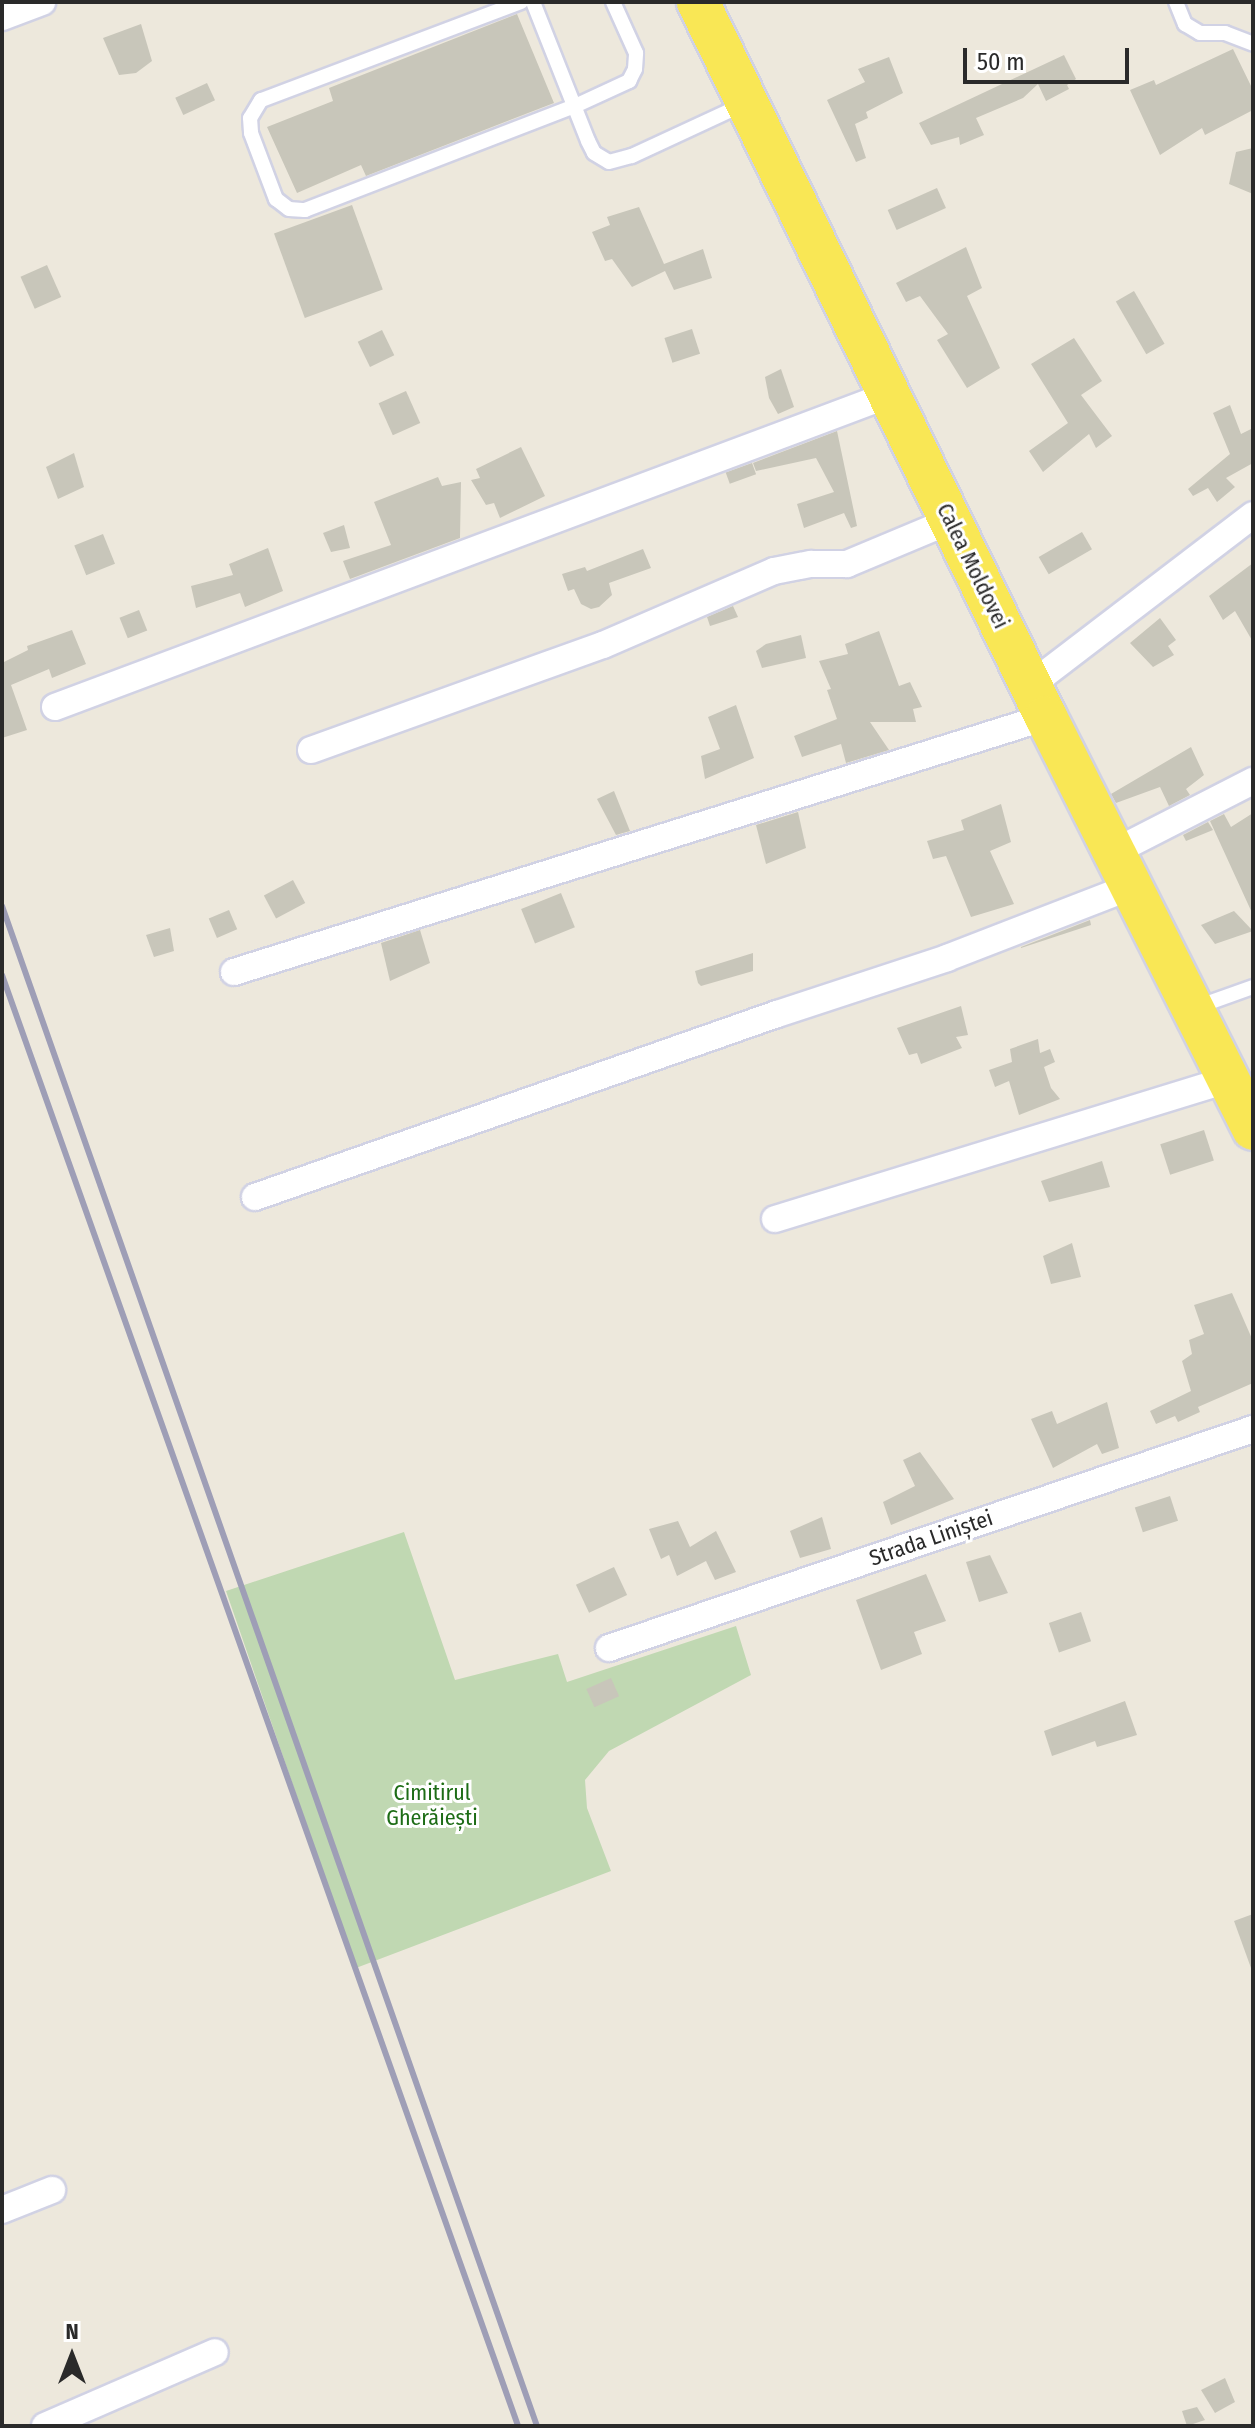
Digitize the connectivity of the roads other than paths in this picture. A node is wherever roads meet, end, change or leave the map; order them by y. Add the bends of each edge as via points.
1 (42, 2) edge
2 (521, 2) edge
3 (533, 2) edge
4 (613, 2) edge
5 (698, 2) edge
6 (1176, 2) edge
7 (2, 17) edge
8 (1253, 44) edge
9 (747, 103) junction
10 (575, 106) junction
11 (888, 395) junction
12 (1253, 515) edge
13 (950, 521) junction
14 (1039, 701) junction
15 (55, 707) dead end
16 (311, 750) dead end
17 (1253, 781) edge
18 (1125, 869) junction
19 (234, 972) dead end
20 (1253, 987) edge
21 (1194, 1008) junction
22 (1229, 1079) junction
23 (1253, 1127) edge
24 (255, 1197) dead end
25 (775, 1219) dead end
26 (1253, 1429) edge
27 (609, 1648) dead end
28 (52, 2190) dead end
29 (2, 2210) edge
30 (215, 2352) dead end
31 (45, 2426) edge

1 - 7 street
2 - 10 lane via 261,100 250,118 251,133 276,199 289,209 305,210
3 - 10 lane
4 - 10 lane via 636,53 635,69 629,81
5 - 9 main road, Calea Moldovei
6 - 8 lane via 1185,24 1200,33 1225,33
9 - 10 lane via 609,162 594,153
9 - 11 main road, Calea Moldovei
11 - 13 main road, Calea Moldovei
11 - 15 street
12 - 14 street
13 - 14 main road, Calea Moldovei
13 - 16 street via 847,564 774,571 603,645
14 - 18 main road, Calea Moldovei
14 - 19 street
17 - 18 street
18 - 21 main road, Calea Moldovei
18 - 24 street via 947,958
20 - 21 lane
21 - 22 main road, Calea Moldovei
22 - 23 main road, Calea Moldovei
22 - 25 street
26 - 27 street, Strada Liniștei
28 - 29 street
30 - 31 street

